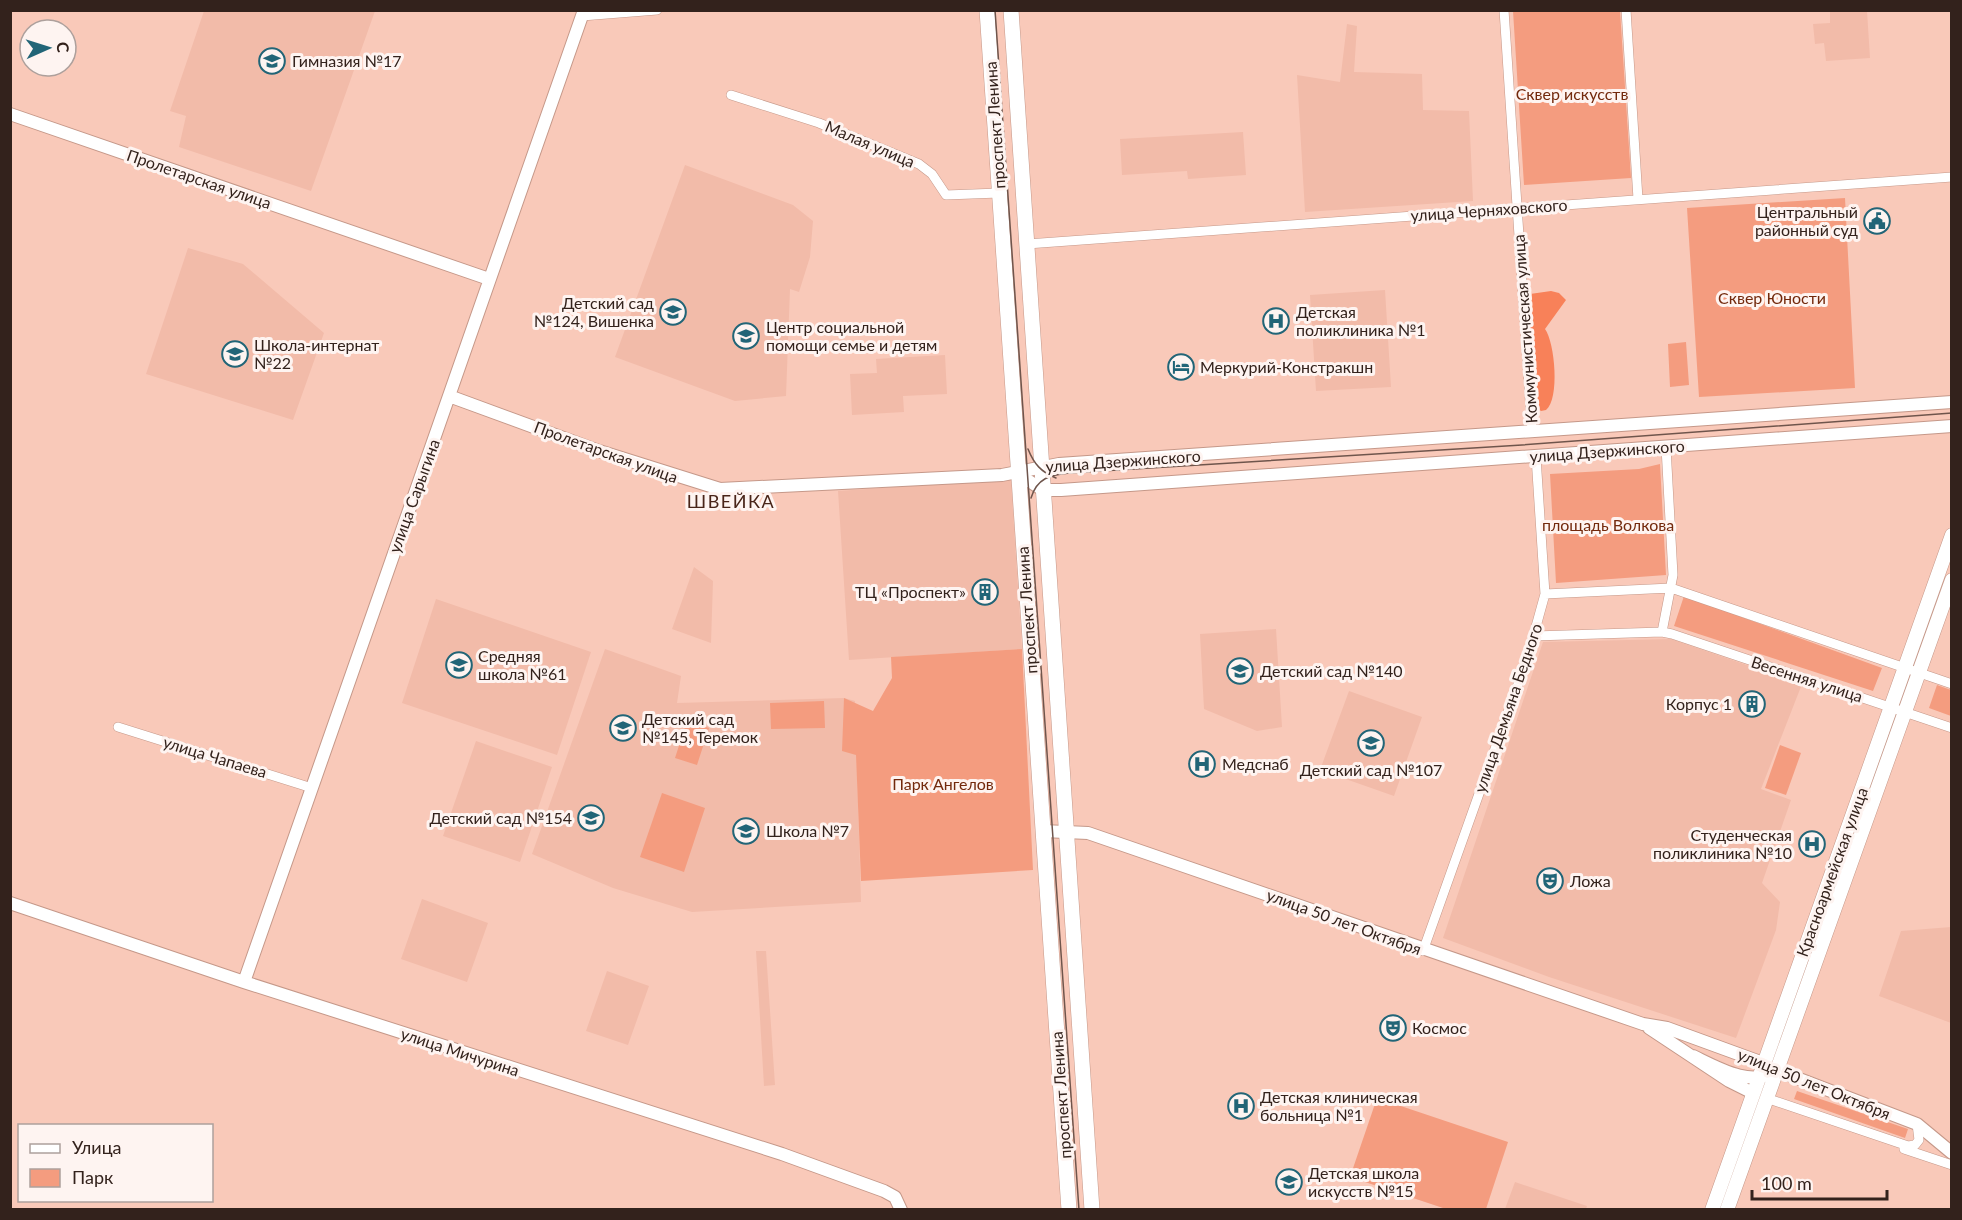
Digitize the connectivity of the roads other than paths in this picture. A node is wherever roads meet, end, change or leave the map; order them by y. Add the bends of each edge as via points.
1 (657, 10) edge
2 (987, 10) edge
3 (1011, 10) edge
4 (1504, 10) edge
5 (1626, 10) edge
6 (583, 13) edge
7 (731, 95) dead end
8 (10, 114) edge
9 (1952, 177) edge
10 (999, 193) junction
11 (1638, 199) junction
12 (1517, 208) junction
13 (1027, 244) junction
14 (489, 279) junction
15 (449, 396) junction
16 (1952, 402) edge
17 (1952, 426) edge
18 (1532, 431) junction
19 (1666, 447) junction
20 (1536, 457) junction
21 (1042, 466) junction
22 (1018, 474) junction
23 (1043, 490) junction
24 (1952, 535) edge
25 (1952, 580) edge
26 (1671, 588) junction
27 (1545, 594) junction
28 (1662, 632) junction
29 (1534, 636) junction
30 (1905, 668) junction
31 (1918, 673) junction
32 (1952, 684) edge
33 (1898, 709) junction
34 (118, 727) dead end
35 (1952, 728) edge
36 (312, 788) junction
37 (1043, 831) junction
38 (1065, 831) junction
39 (10, 903) edge
40 (1423, 951) junction
41 (244, 982) junction
42 (1643, 1024) junction
43 (1693, 1056) junction
44 (1763, 1063) junction
45 (1776, 1070) junction
46 (1758, 1078) junction
47 (1753, 1093) junction
48 (1766, 1098) junction
49 (1917, 1124) junction
50 (1880, 1138) junction
51 (1952, 1153) edge
52 (1952, 1166) edge
53 (901, 1209) edge
54 (1069, 1209) edge
55 (1092, 1209) edge
56 (1712, 1209) edge
57 (1727, 1209) edge

1 - 6 street
2 - 10 main road, проспект Ленина
3 - 13 main road, проспект Ленина
4 - 12 street, Коммунистическая улица
5 - 11 street
6 - 14 street, улица Сарыгина
7 - 10 street, Малая улица via 819,123 919,164 932,174 946,195
8 - 14 street, Пролетарская улица
9 - 11 street, улица Черняховского
10 - 22 main road, проспект Ленина
11 - 12 street, улица Черняховского
12 - 13 street, улица Черняховского
12 - 18 street, Коммунистическая улица
13 - 21 main road, проспект Ленина
14 - 15 street, улица Сарыгина
15 - 22 street, Пролетарская улица via 628,461 720,489
15 - 36 street, улица Сарыгина
16 - 18 street, улица Дзержинского
17 - 19 street, улица Дзержинского
18 - 21 street, улица Дзержинского
19 - 20 street, улица Дзержинского
19 - 26 street
20 - 23 street, улица Дзержинского
20 - 27 street, улица Демьяна Бедного
21 - 22 street, улица Дзержинского
21 - 23 main road, проспект Ленина
22 - 23 street, улица Дзержинского
22 - 37 main road, проспект Ленина
23 - 38 main road, проспект Ленина
24 - 30 main road, Красноармейская улица
25 - 31 main road, Красноармейская улица
26 - 27 street
26 - 28 street
26 - 30 street
27 - 29 street, улица Демьяна Бедного
28 - 29 street, Весенняя улица
28 - 33 street, Весенняя улица
29 - 40 street, улица Демьяна Бедного
30 - 31 street
30 - 33 main road, Красноармейская улица
31 - 32 street
31 - 33 main road, Красноармейская улица
33 - 35 street, Весенняя улица
33 - 44 main road, Красноармейская улица
33 - 45 main road, Красноармейская улица
34 - 36 street, улица Чапаева
36 - 41 street, улица Сарыгина
37 - 38 street, улица 50 лет Октября
37 - 54 main road, проспект Ленина
38 - 40 street, улица 50 лет Октября via 1088,833
38 - 55 main road, проспект Ленина
39 - 41 street, улица Мичурина
40 - 42 street, улица 50 лет Октября
41 - 53 street, улица Мичурина via 782,1154 884,1191 895,1197
42 - 43 street, улица 50 лет Октября
42 - 44 street, улица 50 лет Октября via 1667,1028
43 - 46 street
43 - 47 street, улица 50 лет Октября
44 - 45 main road, улица 50 лет Октября
44 - 46 main road, Красноармейская улица
45 - 46 street
45 - 48 main road, Красноармейская улица
45 - 49 street, улица 50 лет Октября
46 - 47 main road, Красноармейская улица
47 - 48 main road, улица 50 лет Октября
47 - 56 main road, Красноармейская улица
48 - 50 street, улица 50 лет Октября
48 - 57 main road, Красноармейская улица
49 - 50 street, улица 50 лет Октября via 1920,1134 1915,1145
49 - 51 street, улица 50 лет Октября
50 - 52 street, улица 50 лет Октября

